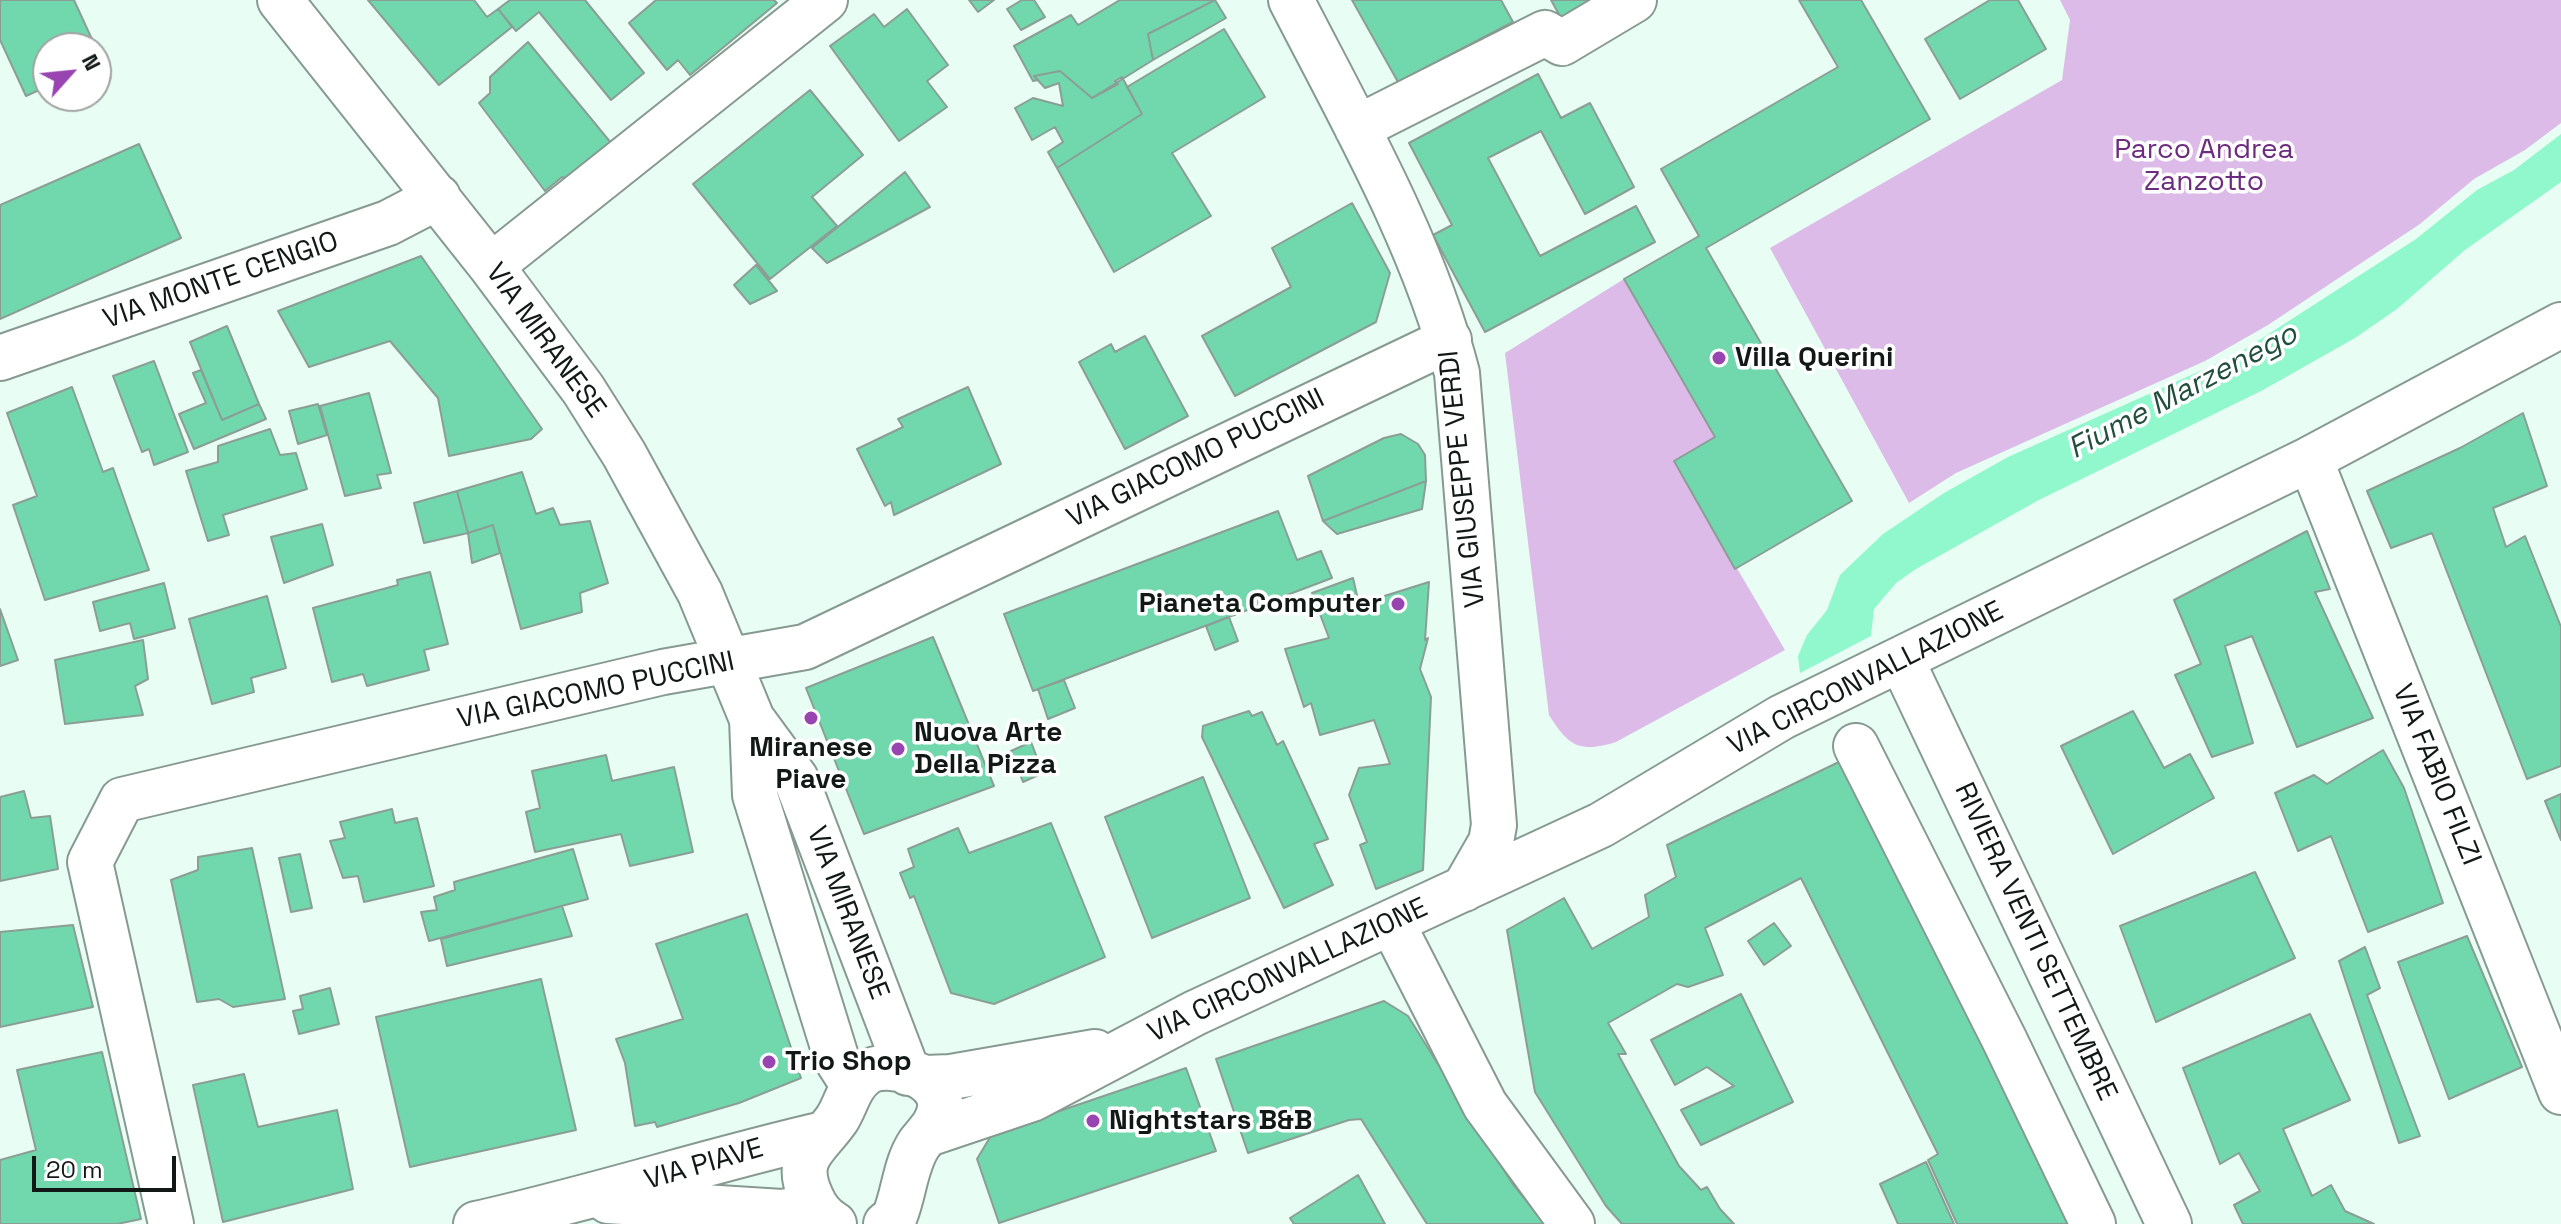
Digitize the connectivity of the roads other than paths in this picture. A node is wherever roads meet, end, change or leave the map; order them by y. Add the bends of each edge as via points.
1 (825, 0) edge
2 (1291, 0) edge
3 (1634, 0) edge
4 (300, 7) edge
5 (1357, 128) junction
6 (438, 197) junction
7 (491, 266) junction
8 (2561, 325) edge
9 (1449, 340) junction
10 (0, 358) edge
11 (2310, 459) junction
12 (1901, 659) junction
13 (729, 661) junction
14 (752, 719) junction
15 (1856, 746) dead end
16 (1464, 889) junction
17 (1392, 923) junction
18 (1125, 1047) junction
19 (917, 1075) junction
20 (853, 1085) junction
21 (2561, 1092) edge
22 (931, 1133) junction
23 (824, 1134) junction
24 (907, 1176) junction
25 (586, 1200) junction
26 (824, 1215) edge
27 (171, 1224) edge
28 (476, 1224) edge
29 (886, 1224) edge
30 (924, 1224) edge
31 (1572, 1224) edge
32 (2093, 1224) edge
33 (2169, 1224) edge

1 - 7 street
2 - 5 street, VIA GIUSEPPE VERDI
3 - 5 street via 1562,43 1545,33
4 - 6 street, VIA MIRANESE
5 - 9 street, VIA GIUSEPPE VERDI
6 - 7 street, VIA MIRANESE
6 - 10 street, VIA MONTE CENGIO via 388,223
7 - 13 street, VIA MIRANESE via 583,389 624,454 700,593
8 - 11 street, VIA CIRCONVALLAZIONE
9 - 13 street, VIA GIACOMO PUCCINI via 805,647
9 - 16 street, VIA GIUSEPPE VERDI via 1457,373 1494,825 1491,842
11 - 12 street, VIA CIRCONVALLAZIONE
11 - 21 street, VIA FABIO FILZI
12 - 16 street, VIA CIRCONVALLAZIONE via 1782,717 1601,825
12 - 33 street, RIVIERA VENTI SETTEMBRE
13 - 14 street, VIA MIRANESE
13 - 27 street, VIA GIACOMO PUCCINI via 663,672 122,800 90,862
14 - 19 street, VIA MIRANESE via 796,779
14 - 20 street, VIA MIRANESE via 755,795 837,1060
15 - 32 street
16 - 17 street, VIA CIRCONVALLAZIONE
17 - 18 street, VIA CIRCONVALLAZIONE
17 - 31 street via 1485,1105
18 - 19 street, VIA CIRCONVALLAZIONE via 951,1077
18 - 22 street, VIA CIRCONVALLAZIONE via 1032,1099
19 - 20 street, VIA CIRCONVALLAZIONE via 883,1067
19 - 22 street, VIA MIRANESE via 936,1089 941,1107
20 - 23 street
22 - 24 street via 920,1142
23 - 25 street, VIA PIAVE via 711,1160
23 - 26 street via 802,1170
24 - 29 street via 894,1218
24 - 30 street
25 - 26 street, VIA PIAVE
25 - 28 street, VIA PIAVE

